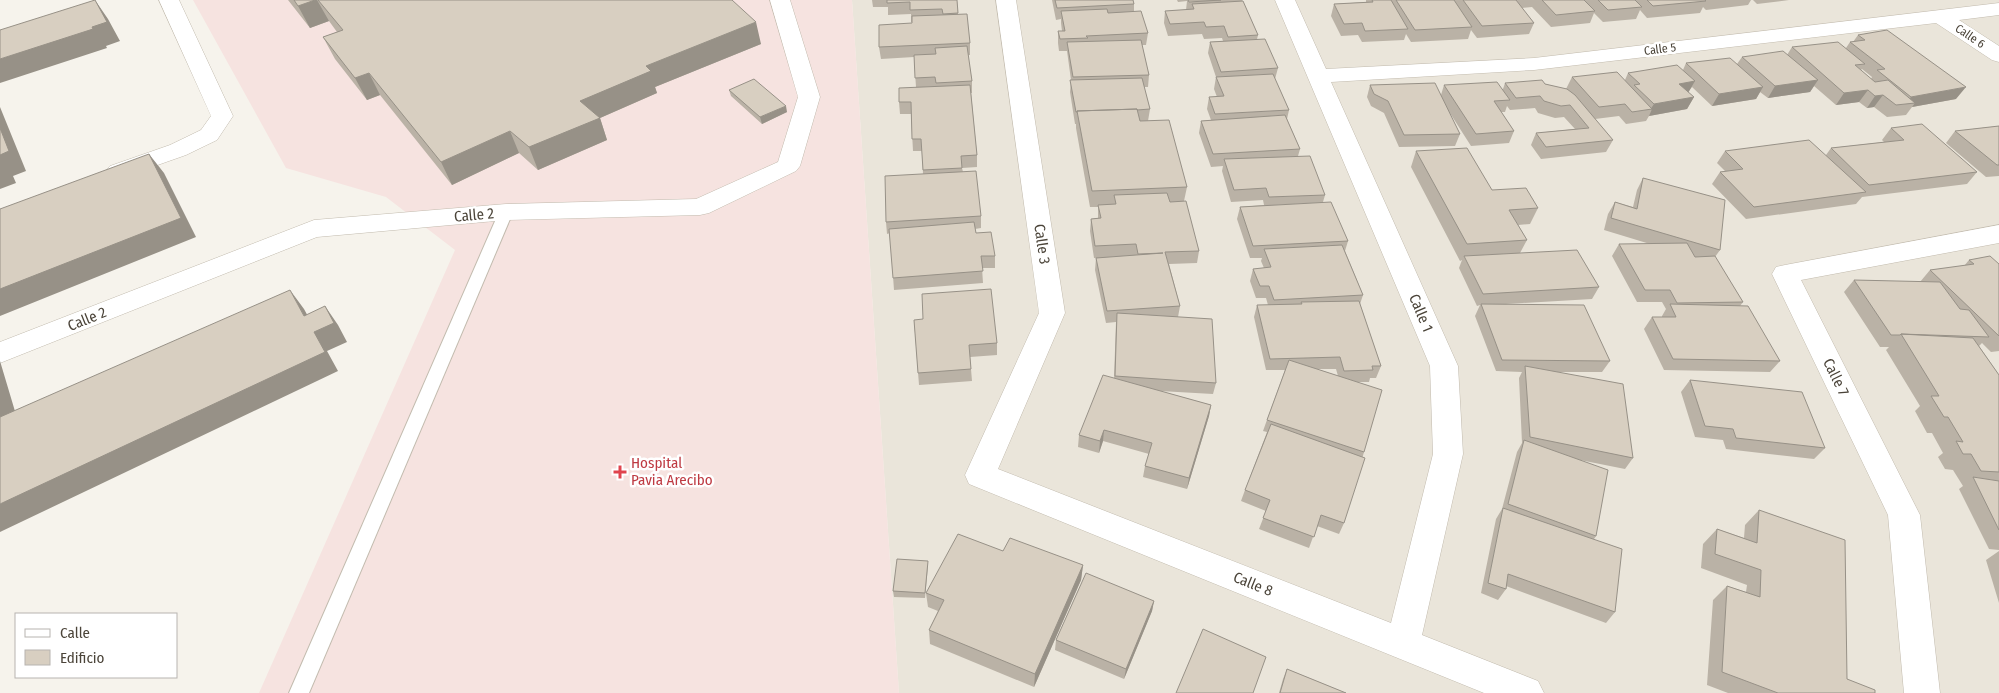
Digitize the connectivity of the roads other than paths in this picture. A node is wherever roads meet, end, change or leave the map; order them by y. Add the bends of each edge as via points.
1 (169, 0) edge
2 (780, 0) edge
3 (1006, 0) edge
4 (1285, 0) edge
5 (1999, 9) edge
6 (1940, 16) junction
7 (1999, 56) edge
8 (1319, 76) junction
9 (94, 180) edge
10 (506, 212) junction
11 (1999, 234) edge
12 (1, 353) edge
13 (980, 475) joint
14 (1403, 644) junction
15 (300, 693) edge
16 (1526, 693) edge
17 (1922, 693) edge

1 - 9 street via 222,116 209,136
2 - 10 street, Calle 2 via 809,97 788,166 700,207
3 - 13 street, Calle 3 via 1052,313
4 - 8 street, Calle 1
5 - 6 street, Calle 5
6 - 7 street, Calle 6
6 - 8 street, Calle 5 via 1534,64
8 - 14 street, Calle 1 via 1444,366 1448,454
10 - 12 street, Calle 2 via 314,229
10 - 15 lane
11 - 17 street, Calle 7 via 1785,274 1904,515
13 - 14 street, Calle 8
14 - 16 street, Calle 8

